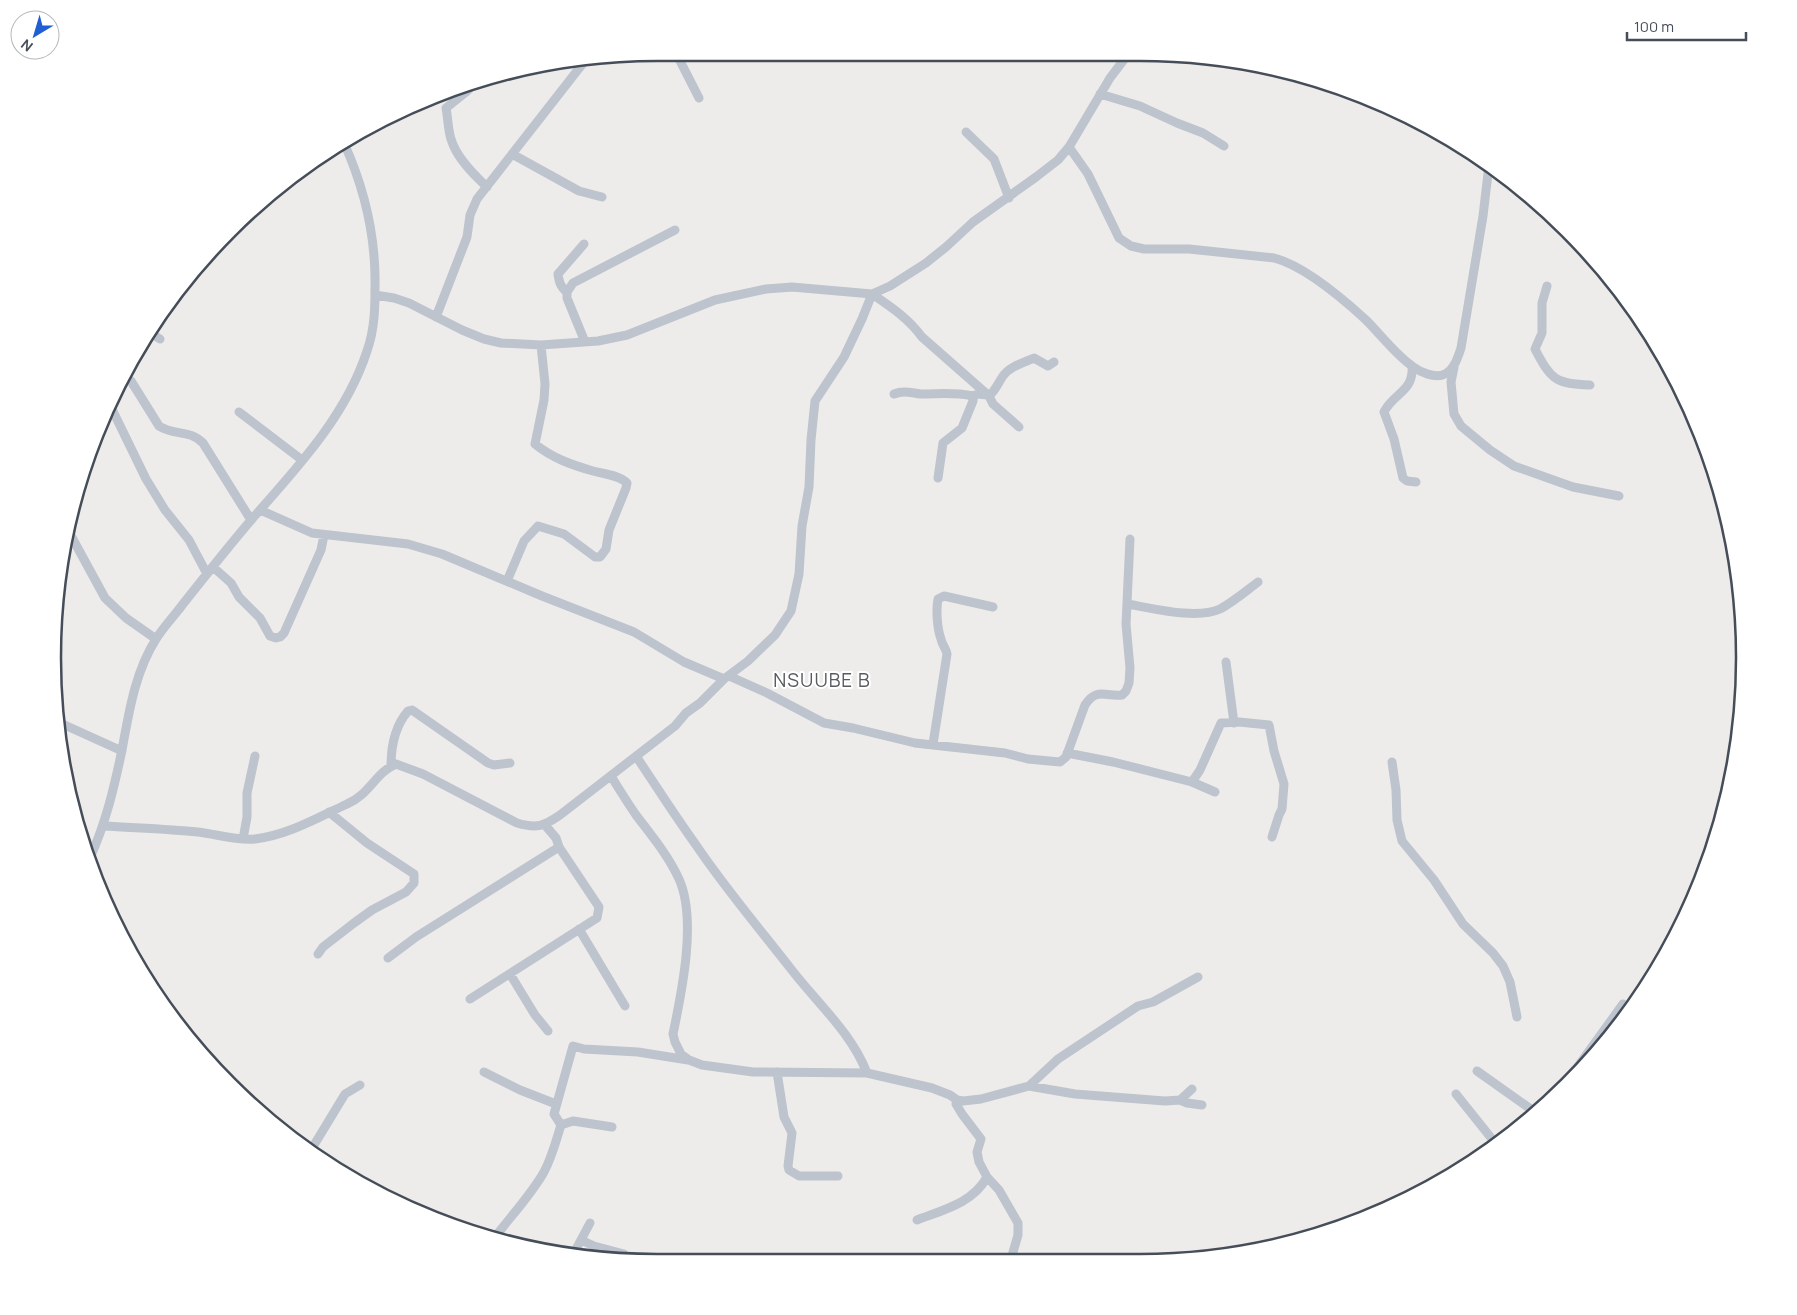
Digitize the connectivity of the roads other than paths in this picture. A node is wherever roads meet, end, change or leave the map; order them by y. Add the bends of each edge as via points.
1 (680, 61) edge
2 (1123, 61) edge
3 (581, 66) edge
4 (464, 94) edge
5 (1100, 94) junction
6 (699, 98) dead end
7 (966, 132) dead end
8 (1069, 146) junction
9 (1224, 146) dead end
10 (346, 149) edge
11 (512, 154) junction
12 (1488, 174) edge
13 (487, 187) junction
14 (602, 197) dead end
15 (1008, 198) junction
16 (675, 230) dead end
17 (584, 244) dead end
18 (1547, 286) dead end
19 (567, 292) junction
20 (872, 294) junction
21 (375, 296) junction
22 (436, 317) junction
23 (586, 342) junction
24 (540, 345) junction
25 (1054, 362) dead end
26 (1454, 364) junction
27 (1412, 366) junction
28 (130, 380) edge
29 (1590, 385) dead end
30 (894, 394) dead end
31 (973, 396) junction
32 (989, 396) junction
33 (239, 412) dead end
34 (114, 413) edge
35 (1019, 427) dead end
36 (302, 460) junction
37 (938, 478) dead end
38 (1416, 482) dead end
39 (1618, 496) dead end
40 (260, 510) junction
41 (251, 520) junction
42 (324, 535) junction
43 (1130, 539) dead end
44 (73, 540) edge
45 (210, 570) junction
46 (507, 581) junction
47 (1258, 582) dead end
48 (1127, 604) junction
49 (993, 607) dead end
50 (156, 639) junction
51 (1226, 662) dead end
52 (726, 678) junction
53 (1234, 723) junction
54 (65, 725) edge
55 (933, 744) junction
56 (122, 751) junction
57 (1067, 753) junction
58 (255, 756) dead end
59 (636, 756) junction
60 (1392, 762) dead end
61 (510, 763) dead end
62 (391, 766) junction
63 (611, 776) junction
64 (1192, 782) junction
65 (1215, 792) dead end
66 (329, 812) junction
67 (545, 824) junction
68 (104, 826) junction
69 (1272, 837) dead end
70 (243, 839) junction
71 (559, 847) junction
72 (93, 850) edge
73 (580, 929) junction
74 (318, 954) dead end
75 (388, 958) dead end
76 (510, 974) junction
77 (1198, 978) dead end
78 (470, 999) dead end
79 (1623, 1004) dead end
80 (625, 1006) dead end
81 (1517, 1017) dead end
82 (548, 1031) dead end
83 (1598, 1038) edge
84 (689, 1060) junction
85 (1477, 1071) dead end
86 (484, 1072) dead end
87 (777, 1072) junction
88 (867, 1073) junction
89 (360, 1085) dead end
90 (1029, 1086) junction
91 (1192, 1089) dead end
92 (1456, 1094) dead end
93 (957, 1100) junction
94 (1180, 1100) junction
95 (556, 1104) junction
96 (1202, 1105) dead end
97 (1530, 1108) edge
98 (561, 1125) junction
99 (612, 1127) dead end
100 (1492, 1138) edge
101 (314, 1145) edge
102 (838, 1176) dead end
103 (987, 1177) junction
104 (917, 1220) dead end
105 (590, 1223) dead end
106 (499, 1232) edge
107 (581, 1240) junction
108 (576, 1248) edge
109 (615, 1252) edge
110 (1012, 1254) edge

1 - 6 street
2 - 5 street
3 - 11 street
4 - 13 street via 446,108 450,139 457,153
5 - 8 street
5 - 9 street via 1140,106 1203,132
7 - 15 street via 994,160
8 - 15 street via 1058,160
8 - 27 street via 1088,174 1119,238 1125,243 1144,249 1189,249 1285,261 1309,274 1366,320
10 - 21 street via 368,208 373,238
11 - 13 street
11 - 14 street via 579,191
12 - 26 street via 1469,310
13 - 22 street via 473,206 467,238
15 - 20 street via 926,263
16 - 19 street via 578,279
17 - 19 street via 558,274 559,282
18 - 29 street via 1542,303 1542,333 1535,349 1553,378 1569,384
19 - 23 street
20 - 23 street via 792,287 766,289 715,300 627,335
20 - 32 street via 896,310
20 - 52 street via 844,357 815,402 809,488 802,526 799,574 791,611 774,635
21 - 22 street via 402,300
21 - 36 street via 374,324 358,375 342,408
22 - 24 street via 484,339
23 - 24 street
24 - 46 street via 544,400 535,444 556,459 619,478 626,483 626,488 609,530 606,549 600,557 564,534 538,526 524,541
25 - 32 street via 1048,366 1034,358 1023,362 1003,376
26 - 27 street via 1440,375 1422,372
26 - 39 street via 1451,382 1454,414 1461,426 1490,450 1514,466 1573,487
27 - 38 street via 1413,376 1409,384 1384,412 1403,478
28 - 41 street via 159,426 191,434 203,443
30 - 31 street via 902,391 918,394 956,392
31 - 32 street
31 - 37 street via 962,428 943,442
32 - 35 street via 993,404
33 - 36 street
34 - 45 street via 146,479
36 - 40 street
40 - 41 street
40 - 42 street via 301,529
41 - 45 street
42 - 45 street via 321,550 280,637 270,636 260,618 239,597 231,583
42 - 46 street via 426,548
43 - 48 street
44 - 50 street via 105,598
45 - 50 street
46 - 52 street via 634,632 684,662
47 - 48 street via 1225,606 1208,612 1179,612
48 - 57 street via 1130,668 1126,691 1119,696 1099,693 1089,699
49 - 55 street via 944,596 938,599 940,638 947,654
50 - 56 street via 132,700
51 - 53 street
52 - 55 street via 767,692 824,723
52 - 59 street via 675,726
53 - 64 street via 1221,723
53 - 69 street via 1269,725 1284,784 1282,809
54 - 56 street
55 - 57 street via 1057,762
56 - 68 street
57 - 64 street
58 - 70 street via 247,793
59 - 63 street
59 - 88 street via 722,881 800,982 836,1021 861,1057
60 - 81 street via 1402,841 1434,880 1463,924 1503,966 1510,982
61 - 62 street via 488,763 412,710 403,716 393,743
62 - 66 street via 362,796
62 - 67 street via 401,765 423,774 517,823 529,827
63 - 67 street
63 - 84 street via 666,855 680,881 687,925 684,975 673,1034 681,1054
64 - 65 street
66 - 70 street via 297,828
66 - 74 street via 367,843 414,874 414,883 406,892 354,923
67 - 71 street
68 - 70 street via 188,831
68 - 72 street
71 - 73 street via 599,907 597,918
71 - 75 street
73 - 76 street
73 - 80 street
76 - 78 street
76 - 82 street
77 - 90 street via 1153,1002 1138,1006 1058,1059
79 - 83 street
84 - 87 street via 702,1065 753,1072
84 - 95 street via 574,1046
85 - 97 street
86 - 95 street
87 - 88 street
87 - 102 street via 784,1117 792,1133 789,1170 799,1176
88 - 93 street via 932,1088
89 - 101 street via 345,1094
90 - 93 street via 969,1101
90 - 94 street via 1075,1094
91 - 94 street
92 - 100 street
93 - 103 street via 959,1110 981,1139 977,1152
94 - 96 street
95 - 98 street via 554,1114
98 - 99 street via 573,1121
98 - 106 street via 544,1172
103 - 104 street via 980,1189 961,1202
103 - 110 street via 999,1190 1018,1223
105 - 107 street
107 - 108 street
107 - 109 street

